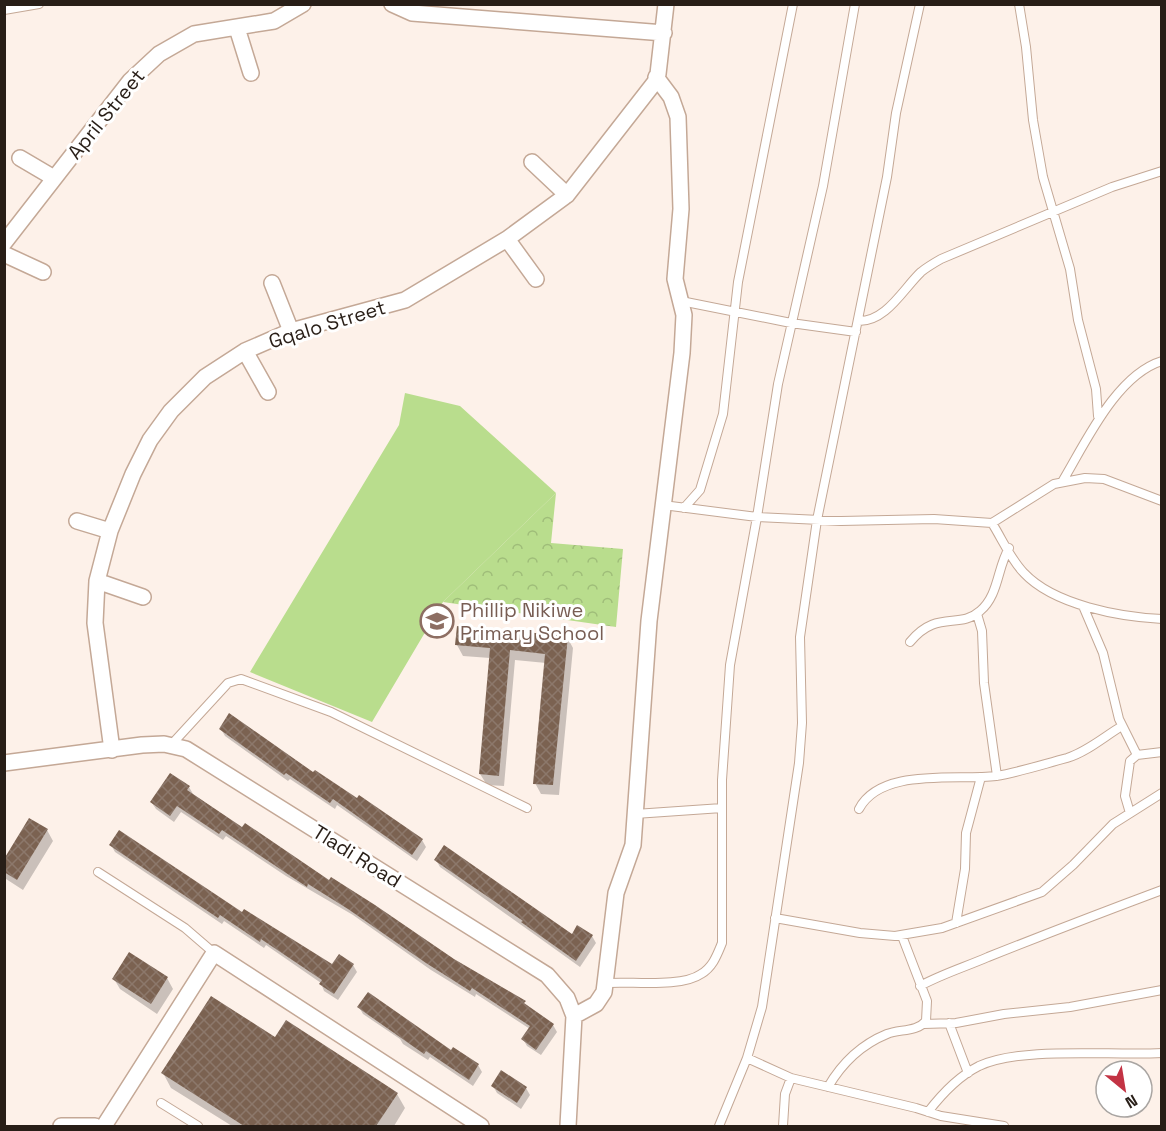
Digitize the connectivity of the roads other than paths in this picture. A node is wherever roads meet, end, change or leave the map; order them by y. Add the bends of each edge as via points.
1 (39, 4) edge
2 (303, 4) edge
3 (392, 4) edge
4 (666, 4) edge
5 (793, 4) edge
6 (855, 4) edge
7 (920, 4) edge
8 (1019, 4) edge
9 (4, 10) edge
10 (237, 28) junction
11 (664, 33) junction
12 (250, 73) dead end
13 (656, 78) junction
14 (20, 158) dead end
15 (532, 162) dead end
16 (1161, 171) edge
17 (54, 178) junction
18 (567, 195) junction
19 (1055, 212) junction
20 (507, 239) junction
21 (4, 243) edge
22 (4, 254) edge
23 (43, 272) dead end
24 (536, 279) dead end
25 (272, 284) dead end
26 (681, 301) junction
27 (733, 310) junction
28 (858, 321) junction
29 (791, 323) junction
30 (291, 331) junction
31 (856, 332) junction
32 (244, 351) junction
33 (1161, 361) edge
34 (268, 392) dead end
35 (1098, 416) junction
36 (1062, 482) junction
37 (1161, 501) edge
38 (663, 505) junction
39 (684, 508) junction
40 (758, 517) junction
41 (817, 520) junction
42 (77, 521) dead end
43 (992, 523) junction
44 (110, 531) junction
45 (1009, 548) junction
46 (97, 581) junction
47 (143, 597) dead end
48 (1083, 606) junction
49 (977, 614) junction
50 (1161, 619) edge
51 (910, 642) dead end
52 (1122, 726) junction
53 (171, 745) junction
54 (112, 750) junction
55 (1161, 752) edge
56 (1137, 755) junction
57 (4, 763) edge
58 (997, 776) junction
59 (981, 777) junction
60 (1161, 793) edge
61 (526, 808) dead end
62 (722, 808) junction
63 (859, 809) dead end
64 (1130, 813) junction
65 (636, 814) junction
66 (98, 872) dead end
67 (1161, 890) edge
68 (775, 918) junction
69 (956, 923) junction
70 (902, 936) junction
71 (214, 953) junction
72 (607, 983) junction
73 (920, 986) junction
74 (1161, 990) edge
75 (574, 1016) junction
76 (949, 1023) junction
77 (924, 1024) junction
78 (1161, 1053) edge
79 (747, 1058) junction
80 (968, 1073) junction
81 (791, 1078) junction
82 (828, 1087) junction
83 (161, 1103) dead end
84 (928, 1112) junction
85 (61, 1126) edge
86 (95, 1126) edge
87 (104, 1126) edge
88 (198, 1126) edge
89 (481, 1126) edge
90 (568, 1126) edge
91 (719, 1126) edge
92 (783, 1126) edge
93 (1004, 1126) edge

1 - 9 lane
2 - 10 street, April Street via 274,21
3 - 11 street via 412,13
4 - 11 street, Gqalo Street
5 - 27 lane
6 - 29 lane via 823,186
7 - 28 lane
8 - 19 lane via 1033,120 1043,177
10 - 12 street
10 - 17 street, April Street via 194,34 152,59
11 - 13 street, Gqalo Street
13 - 18 street, Gqalo Street
13 - 26 street via 671,97 678,117 681,209 675,279
14 - 17 street
15 - 18 street
16 - 19 lane
17 - 21 street, April Street
18 - 20 street, Gqalo Street
19 - 28 lane via 941,259 923,270 884,312
19 - 35 lane via 1096,389
20 - 24 street
20 - 30 street, Gqalo Street via 405,300
22 - 23 street
25 - 30 street
26 - 27 lane
26 - 38 street via 682,353
27 - 29 lane
27 - 39 lane via 717,441 700,490
28 - 31 lane
29 - 31 lane
29 - 40 lane
30 - 32 street, Gqalo Street
31 - 41 lane
32 - 34 street
32 - 44 street, Gqalo Street via 192,389 160,424 133,474
33 - 35 lane via 1134,380
35 - 36 lane
36 - 37 lane via 1100,477
36 - 43 lane via 1042,489
38 - 39 lane
38 - 65 street via 649,621
39 - 40 lane
40 - 41 lane
40 - 62 lane via 730,665
41 - 43 lane via 934,519
41 - 68 lane via 800,637 799,763
42 - 44 street
43 - 45 lane
44 - 46 street, Gqalo Street
45 - 48 lane via 1031,580
45 - 49 lane via 990,598
46 - 47 street
46 - 54 street, Gqalo Street via 97,645
48 - 50 lane
48 - 52 lane via 1103,653
49 - 51 lane via 928,624
49 - 58 lane
52 - 56 lane
52 - 58 lane via 1069,757
53 - 54 street, Tladi Road
53 - 61 lane via 228,683 241,679 351,721
53 - 75 street, Tladi Road via 198,755 547,975 567,998
54 - 57 street, Tladi Road
55 - 56 lane
56 - 64 lane via 1130,761 1125,785
58 - 59 lane
59 - 63 lane via 940,777 884,786
59 - 69 lane via 966,833
60 - 64 lane
62 - 65 lane
62 - 72 lane via 723,936 714,962 691,978
64 - 69 lane via 1113,824 1042,892
65 - 72 street via 632,852 616,893
66 - 71 lane via 185,928
67 - 73 lane via 944,973
68 - 70 lane
68 - 79 lane via 762,1007
69 - 70 lane
70 - 73 lane
71 - 87 street
71 - 89 street
72 - 75 street via 596,1004
73 - 77 lane via 928,1011
74 - 76 lane
75 - 90 street
76 - 77 lane
76 - 80 lane
77 - 82 lane via 866,1044 838,1070
78 - 80 lane via 1012,1058 986,1063
79 - 81 lane
79 - 91 lane
80 - 84 lane
81 - 82 lane
81 - 92 lane via 785,1094
82 - 84 lane
83 - 88 lane
84 - 93 lane
85 - 86 street

